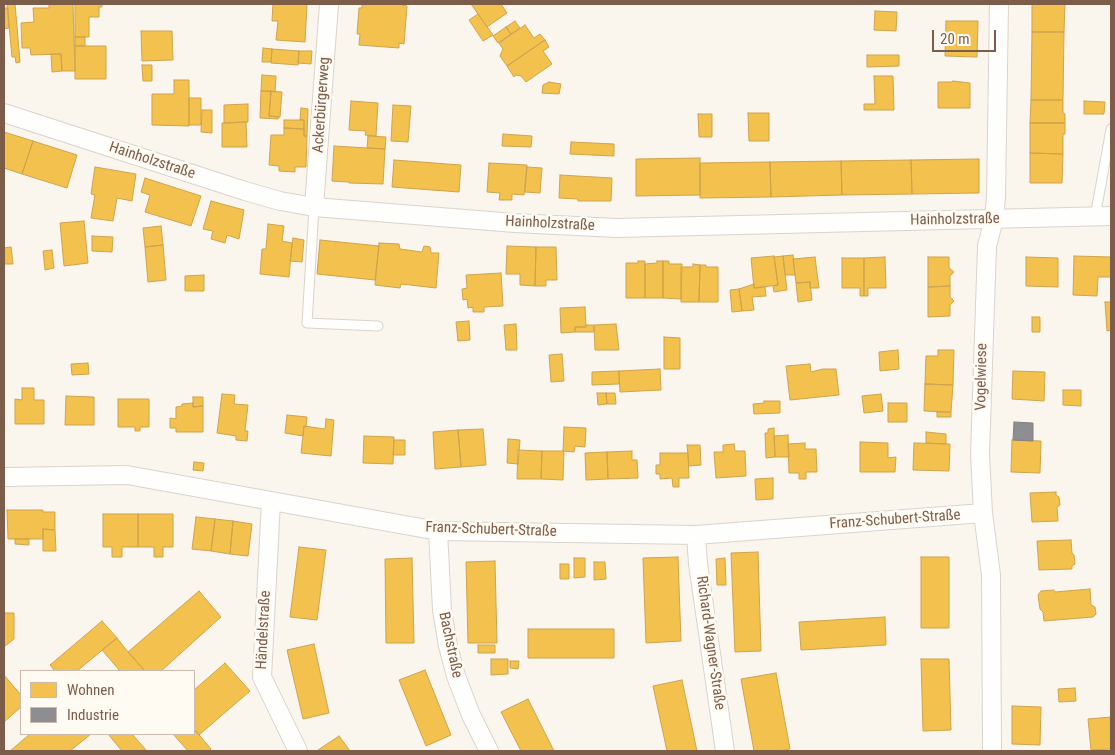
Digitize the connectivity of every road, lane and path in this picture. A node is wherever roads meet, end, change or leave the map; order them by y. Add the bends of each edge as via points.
1 (330, 4) edge
2 (998, 4) edge
3 (4, 113) edge
4 (1111, 129) edge
5 (314, 207) junction
6 (1103, 217) edge
7 (994, 219) junction
8 (378, 326) dead end
9 (4, 477) edge
10 (271, 501) junction
11 (983, 513) junction
12 (438, 531) junction
13 (696, 535) junction
14 (298, 751) edge
15 (490, 751) edge
16 (725, 751) edge
17 (992, 751) edge

1 - 5 street, Ackerbürgerweg
2 - 7 street, Vogelwiese
3 - 5 street, Hainholzstraße via 245,191
4 - 6 lane
5 - 7 street, Hainholzstraße via 617,228
5 - 8 lane via 307,324
6 - 7 street, Hainholzstraße
7 - 11 street, Vogelwiese via 987,246 983,332 980,454
9 - 10 street, Franz-Schubert-Straße via 128,476
10 - 12 street, Franz-Schubert-Straße
10 - 14 street, Händelstraße via 262,677
11 - 13 street, Franz-Schubert-Straße
11 - 17 street, Vogelwiese via 991,574
12 - 13 street, Franz-Schubert-Straße
12 - 15 street, Bachstraße via 442,610 448,646 471,716
13 - 16 street, Richard-Wagner-Straße

